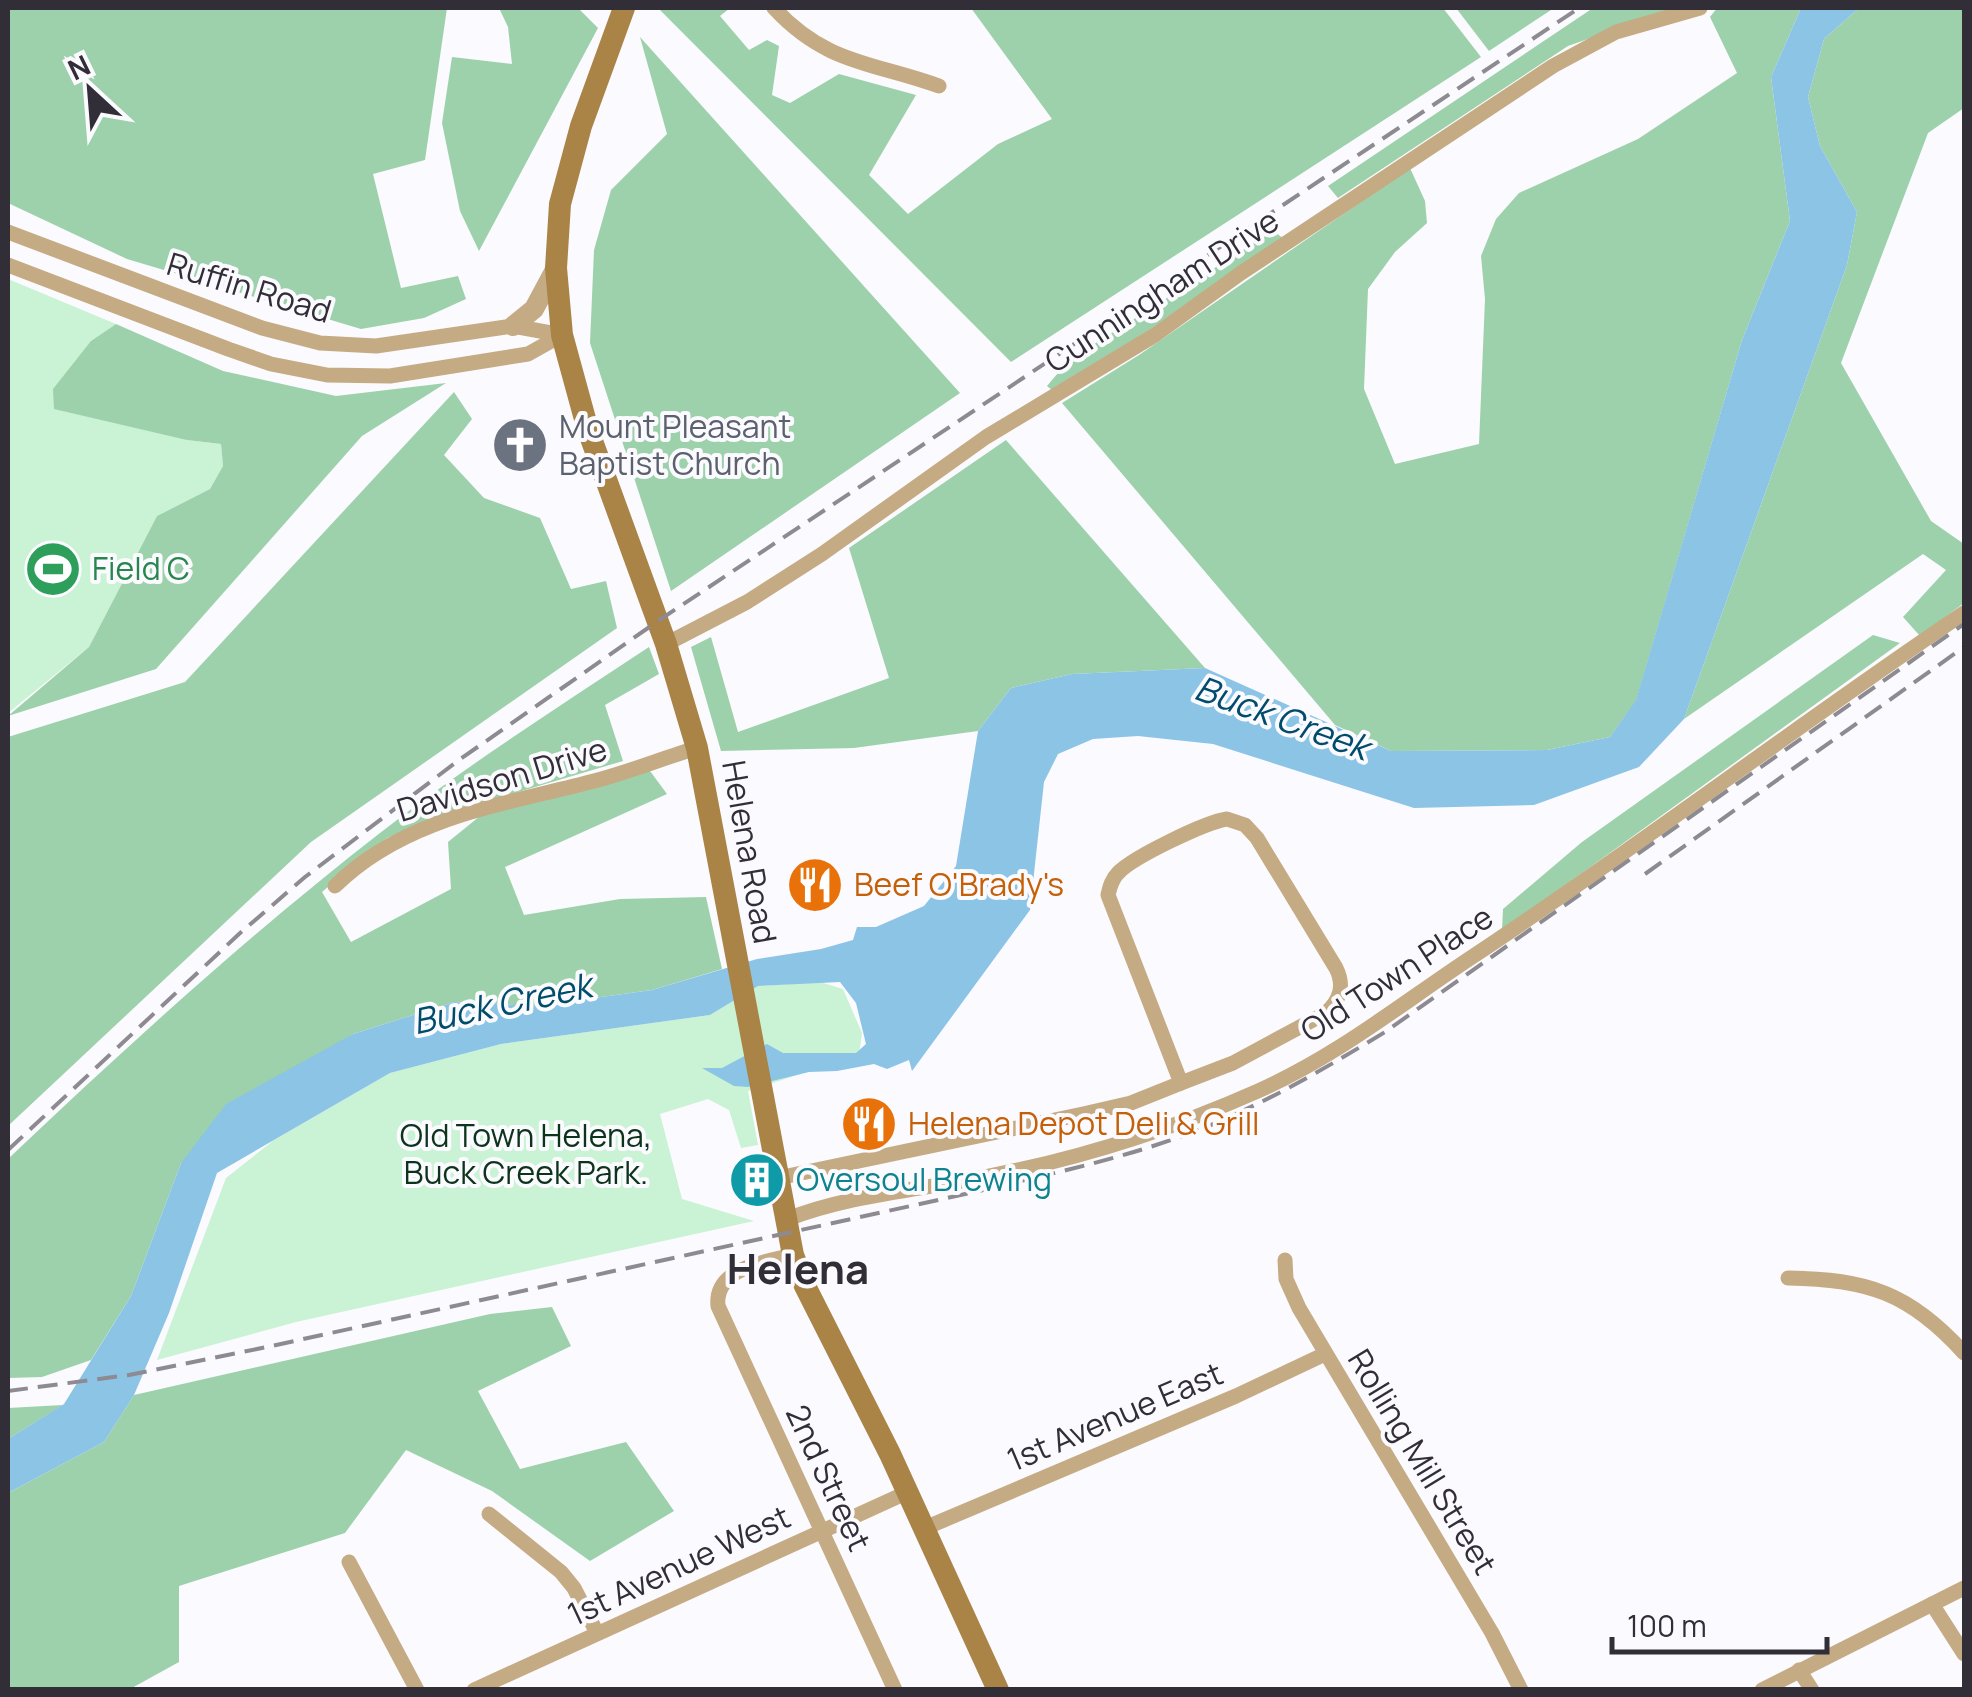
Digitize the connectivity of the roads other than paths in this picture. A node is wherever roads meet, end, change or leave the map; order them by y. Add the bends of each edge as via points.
1 (624, 8) edge
2 (774, 8) edge
3 (1700, 8) edge
4 (939, 86) dead end
5 (8, 232) edge
6 (8, 265) edge
7 (556, 268) junction
8 (513, 326) junction
9 (562, 335) junction
10 (1964, 613) edge
11 (666, 644) junction
12 (697, 748) junction
13 (335, 886) dead end
14 (1181, 1084) junction
15 (778, 1178) junction
16 (785, 1220) junction
17 (794, 1255) junction
18 (1284, 1260) dead end
19 (1788, 1278) dead end
20 (1964, 1353) edge
21 (1326, 1354) junction
22 (908, 1492) junction
23 (489, 1514) dead end
24 (925, 1528) junction
25 (822, 1530) junction
26 (349, 1562) dead end
27 (1964, 1588) edge
28 (1932, 1604) junction
29 (597, 1634) junction
30 (1964, 1654) edge
31 (1799, 1670) junction
32 (994, 1688) edge
33 (417, 1690) edge
34 (474, 1690) edge
35 (895, 1690) edge
36 (1521, 1690) edge
37 (1762, 1690) edge
38 (1812, 1690) edge

1 - 7 main road, Helena Road via 571,158
2 - 4 street via 838,56
3 - 11 street, Cunningham Drive via 1616,32 1552,66 1155,335 986,437 822,554
5 - 8 street, Ruffin Road via 262,328 320,343 376,346
6 - 9 street, Ruffin Road via 271,364 327,375 390,376 495,360 528,354
7 - 8 street via 534,308
7 - 9 main road, Helena Road
8 - 9 street, Ruffin Road
9 - 11 main road, Helena Road via 588,430
10 - 16 street, Old Town Place via 1407,1005 1295,1073 1138,1139
11 - 12 main road, Helena Road
12 - 13 street, Davidson Drive via 419,829 376,851
12 - 15 main road, Helena Road
14 - 14 street via 1313,1022 1335,1005 1342,986 1256,838 1245,825 1227,820 1129,864 1108,895
14 - 15 street via 1084,1114
15 - 16 main road, Helena Road
16 - 17 main road, Helena Road
17 - 22 main road, Helena Road
17 - 25 street, 2nd Street via 741,1270 719,1289 720,1315
18 - 21 street, Rolling Mill Street via 1291,1292
19 - 20 street via 1838,1279 1885,1292 1943,1329
21 - 24 street, 1st Avenue East
21 - 36 street, Rolling Mill Street
22 - 24 main road, Helena Road
22 - 25 street, 1st Avenue West
23 - 29 street via 561,1572
24 - 32 main road, Helena Road
25 - 29 street, 1st Avenue West
25 - 35 street, 2nd Street
26 - 33 street
27 - 28 street
28 - 30 street
28 - 31 street
29 - 34 street, 1st Avenue West
31 - 37 street
31 - 38 street

